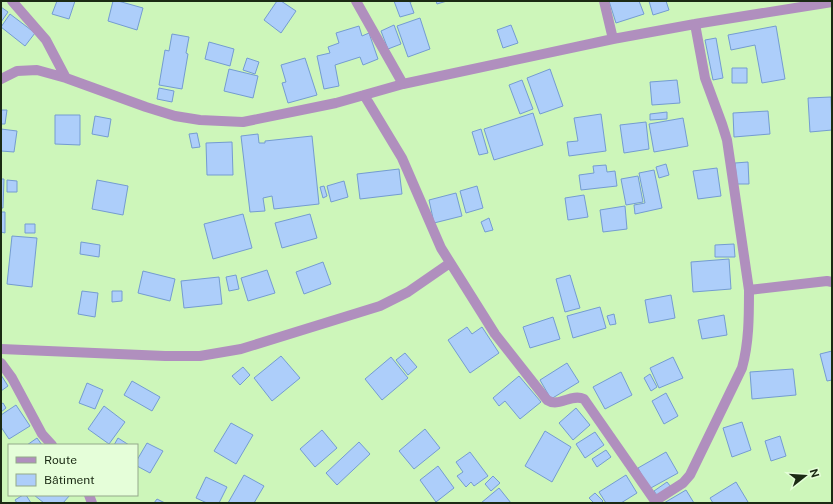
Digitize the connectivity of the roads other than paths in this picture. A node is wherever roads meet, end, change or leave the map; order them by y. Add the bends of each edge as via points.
1 (12, 1) edge
2 (356, 1) edge
3 (604, 1) edge
4 (832, 2) edge
5 (695, 24) junction
6 (613, 39) junction
7 (66, 78) junction
8 (1, 79) edge
9 (403, 84) junction
10 (364, 95) junction
11 (450, 263) junction
12 (832, 282) edge
13 (749, 290) junction
14 (1, 349) edge
15 (1, 363) edge
16 (51, 444) edge
17 (656, 502) edge

1 - 7 street via 46,40
2 - 9 street
3 - 6 street
4 - 5 street
5 - 6 street
5 - 13 street via 705,78 727,140
6 - 9 street
7 - 8 street via 37,70 17,71
7 - 10 street via 146,108 200,120 243,122
9 - 10 street
10 - 11 street via 402,158
11 - 14 street via 408,292 380,306 241,349 200,356
11 - 17 street via 495,334 547,400 557,403 577,397 584,399
12 - 13 street
13 - 17 street via 742,368 690,475
15 - 16 street via 12,378 42,434

